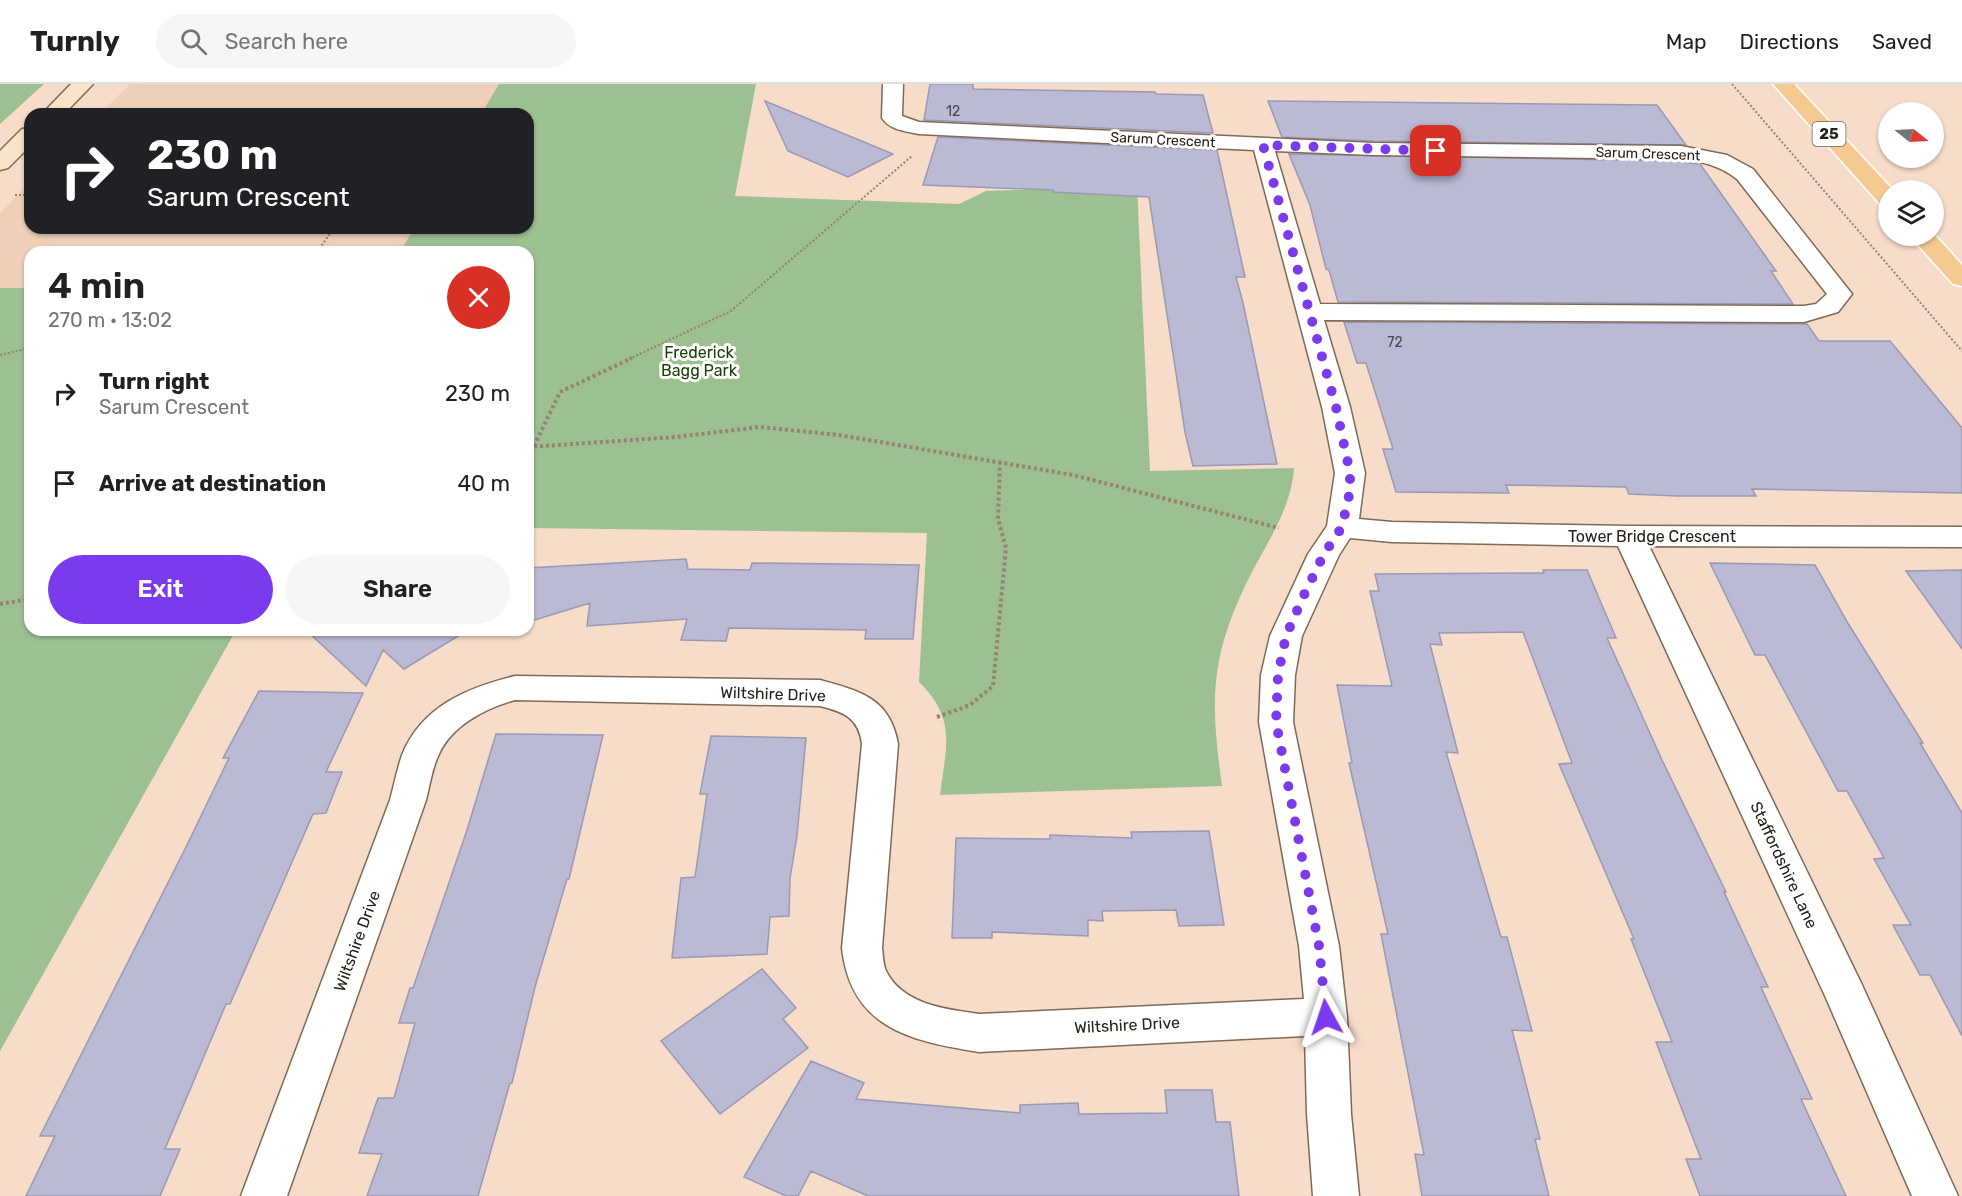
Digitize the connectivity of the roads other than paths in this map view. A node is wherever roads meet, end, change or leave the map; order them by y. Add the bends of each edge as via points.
1 (84, 84) edge
2 (892, 84) edge
3 (1783, 84) edge
4 (58, 108) edge
5 (24, 140) edge
6 (1263, 145) junction
7 (0, 163) edge
8 (1878, 188) edge
9 (1931, 246) edge
10 (1962, 279) edge
11 (1310, 312) junction
12 (1342, 527) junction
13 (1629, 536) junction
14 (1962, 537) edge
15 (1326, 1017) junction
16 (264, 1196) edge
17 (1336, 1196) edge
18 (1935, 1196) edge

1 - 4 street
2 - 6 street, Sarum Crescent via 892,118 919,128
3 - 8 main road, 25
5 - 7 street
6 - 11 street
6 - 11 street, Sarum Crescent via 1467,152 1688,153 1714,157 1745,174 1840,294 1835,304 1823,311 1804,314
9 - 10 main road
11 - 12 street via 1348,455 1350,491
12 - 13 street, Tower Bridge Crescent via 1392,532
12 - 15 street via 1324,554 1286,636 1278,675 1276,722 1319,946
13 - 14 street, Tower Bridge Crescent
13 - 18 street, Staffordshire Lane
15 - 16 street, Wiltshire Drive via 979,1033 934,1026 904,1014 880,997 865,973 862,948 881,754 878,726 864,709 844,698 820,693 515,688 465,704 442,723 423,748 408,800
15 - 17 street

